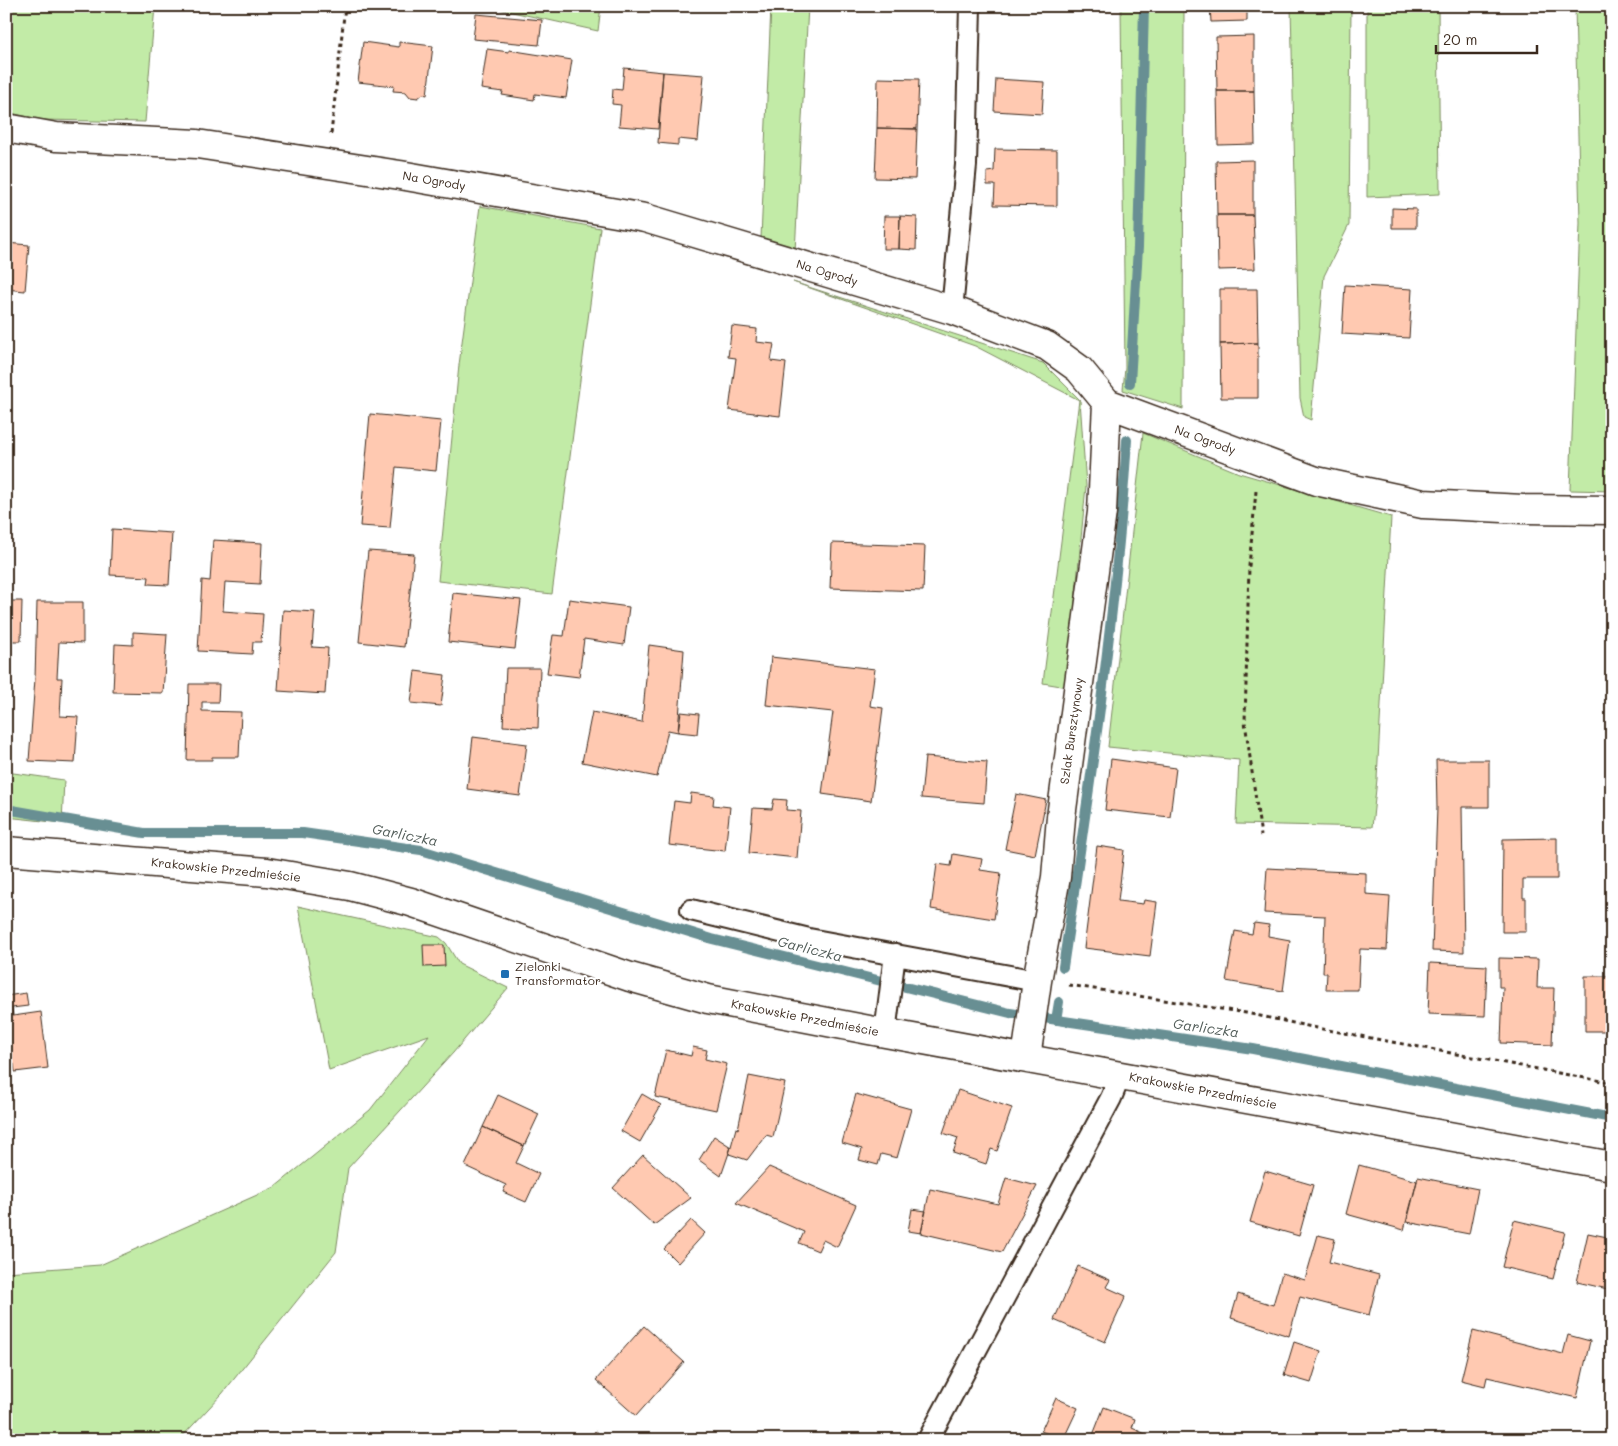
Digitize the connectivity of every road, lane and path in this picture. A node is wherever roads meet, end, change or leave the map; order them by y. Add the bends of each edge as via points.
1 (345, 6) edge
2 (970, 6) edge
3 (6, 128) edge
4 (327, 164) junction
5 (952, 310) junction
6 (1107, 403) junction
7 (1259, 461) junction
8 (1612, 510) edge
9 (1261, 836) dead end
10 (6, 851) edge
11 (691, 910) dead end
12 (894, 960) junction
13 (1036, 988) junction
14 (885, 1033) junction
15 (1026, 1058) junction
16 (1120, 1076) junction
17 (1612, 1083) edge
18 (1612, 1166) edge
19 (928, 1440) edge

1 - 4 path
2 - 5 lane via 966,165
3 - 4 street, Na Ogrody via 56,137 197,144
4 - 5 street, Na Ogrody via 645,218
5 - 6 street, Na Ogrody via 1047,346 1079,369
6 - 7 street, Na Ogrody
6 - 13 street, Szlak Bursztynowy via 1102,512 1060,817 1056,877
7 - 8 street, Na Ogrody via 1316,482 1423,504
7 - 9 path via 1249,566 1245,722
10 - 14 street, Krakowskie Przedmieście via 267,872 350,886 411,902 667,988 745,1007
11 - 12 lane
12 - 13 lane
12 - 14 lane
13 - 15 street, Szlak Bursztynowy
13 - 17 path via 1246,1013
14 - 15 street, Krakowskie Przedmieście
15 - 16 street, Krakowskie Przedmieście
16 - 18 street, Krakowskie Przedmieście
16 - 19 lane

